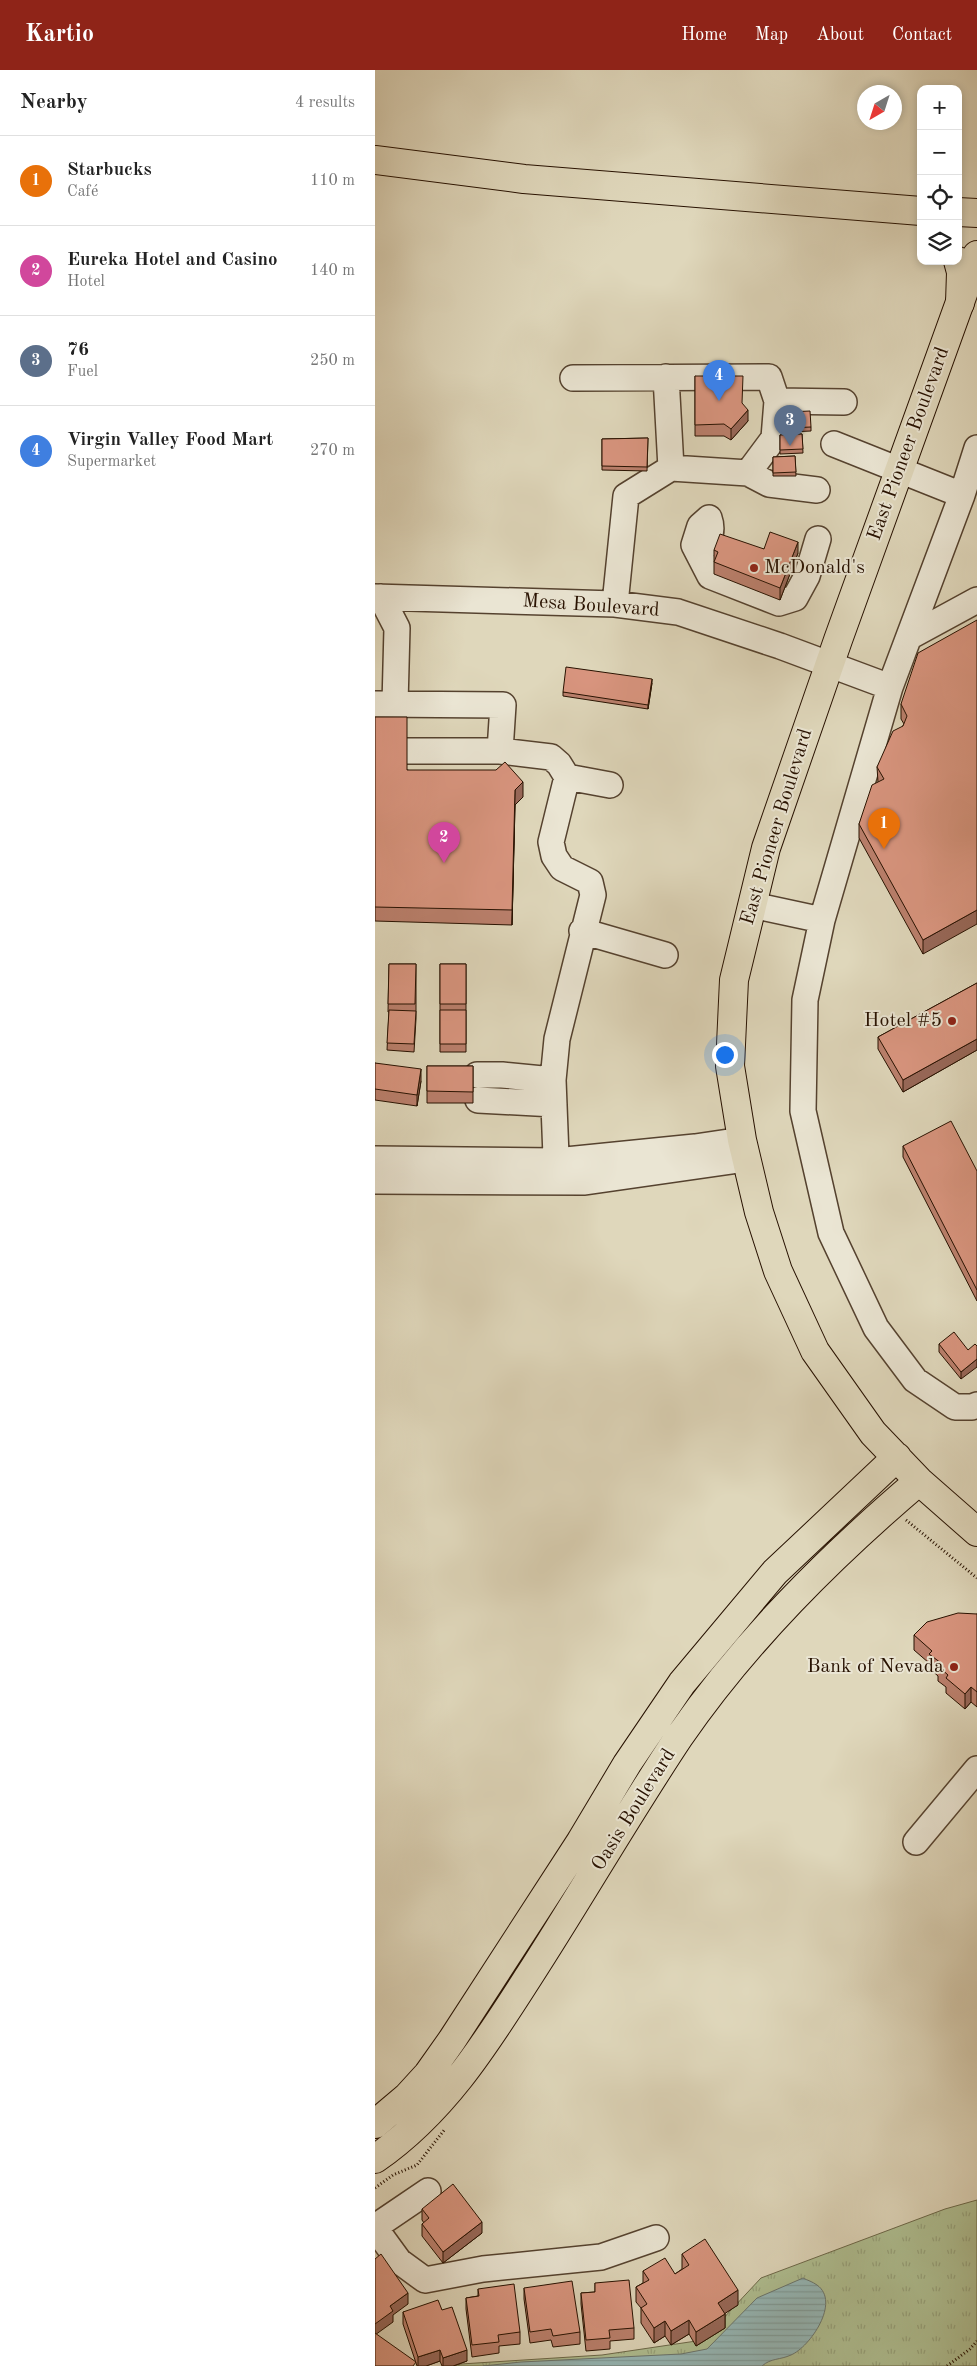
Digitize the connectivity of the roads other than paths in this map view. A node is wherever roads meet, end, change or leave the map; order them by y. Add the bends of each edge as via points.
1 (375, 160) edge
2 (917, 211) edge
3 (962, 212) edge
4 (977, 213) edge
5 (977, 255) edge
6 (959, 265) edge
7 (960, 303) junction
8 (666, 377) junction
9 (573, 378) dead end
10 (777, 401) junction
11 (844, 402) dead end
12 (834, 444) dead end
13 (977, 448) edge
14 (671, 468) junction
15 (899, 472) junction
16 (748, 473) junction
17 (817, 490) dead end
18 (962, 495) junction
19 (709, 518) dead end
20 (818, 539) dead end
21 (977, 600) edge
22 (377, 602) edge
23 (615, 604) junction
24 (909, 637) junction
25 (829, 665) junction
26 (889, 686) junction
27 (385, 704) edge
28 (407, 751) edge
29 (500, 751) junction
30 (567, 777) junction
31 (610, 785) dead end
32 (752, 905) junction
33 (822, 920) junction
34 (582, 931) junction
35 (665, 955) dead end
36 (477, 1075) dead end
37 (503, 1075) junction
38 (554, 1092) junction
39 (744, 1150) junction
40 (375, 1159) edge
41 (556, 1172) junction
42 (375, 1181) edge
43 (977, 1405) edge
44 (908, 1469) junction
45 (977, 1532) edge
46 (977, 1769) edge
47 (916, 1842) dead end
48 (375, 2124) edge
49 (375, 2159) edge
50 (428, 2192) dead end
51 (375, 2228) edge
52 (656, 2238) dead end

1 - 2 main road via 524,180
3 - 4 main road
5 - 7 main road, East Pioneer Boulevard
6 - 7 main road
7 - 15 main road, East Pioneer Boulevard
8 - 9 street
8 - 10 street via 769,377
8 - 14 street
10 - 11 street
10 - 16 street via 774,438
12 - 15 street
13 - 18 street
14 - 16 street
14 - 23 street via 626,496
15 - 18 street
15 - 25 main road, East Pioneer Boulevard
16 - 17 street via 769,484
18 - 24 street
19 - 20 street via 713,528 707,545 699,554 710,576 779,603 795,598 807,576
21 - 24 street
22 - 23 street, Mesa Boulevard
22 - 27 street via 397,628
23 - 25 street, Mesa Boulevard via 678,612
24 - 26 street
25 - 26 street, Mesa Boulevard
25 - 32 main road, East Pioneer Boulevard via 766,848
26 - 33 street
27 - 29 street via 503,705
28 - 29 street
29 - 30 street via 551,757
30 - 31 street
30 - 34 street via 551,842 554,856 563,868 590,882 593,895
32 - 33 street
32 - 39 main road, East Pioneer Boulevard via 734,980 730,1066
33 - 43 street via 805,1000 803,1111 831,1233 876,1328 915,1380 955,1407
34 - 35 street
34 - 38 street via 557,1039
36 - 37 street
37 - 38 street
37 - 38 street via 490,1100
38 - 41 street
39 - 41 street via 695,1147
39 - 44 main road, East Pioneer Boulevard via 778,1272 815,1351 873,1432
40 - 41 street
41 - 42 street
44 - 45 main road, East Pioneer Boulevard
44 - 48 main road, Oasis Boulevard via 775,1572 682,1683 627,1764 453,2040 407,2097
44 - 49 main road, Oasis Boulevard via 871,1523 805,1586 739,1659 679,1739 472,2064 431,2113 400,2142
46 - 47 street
50 - 51 street
51 - 52 street via 399,2261 425,2280 483,2269 601,2257

